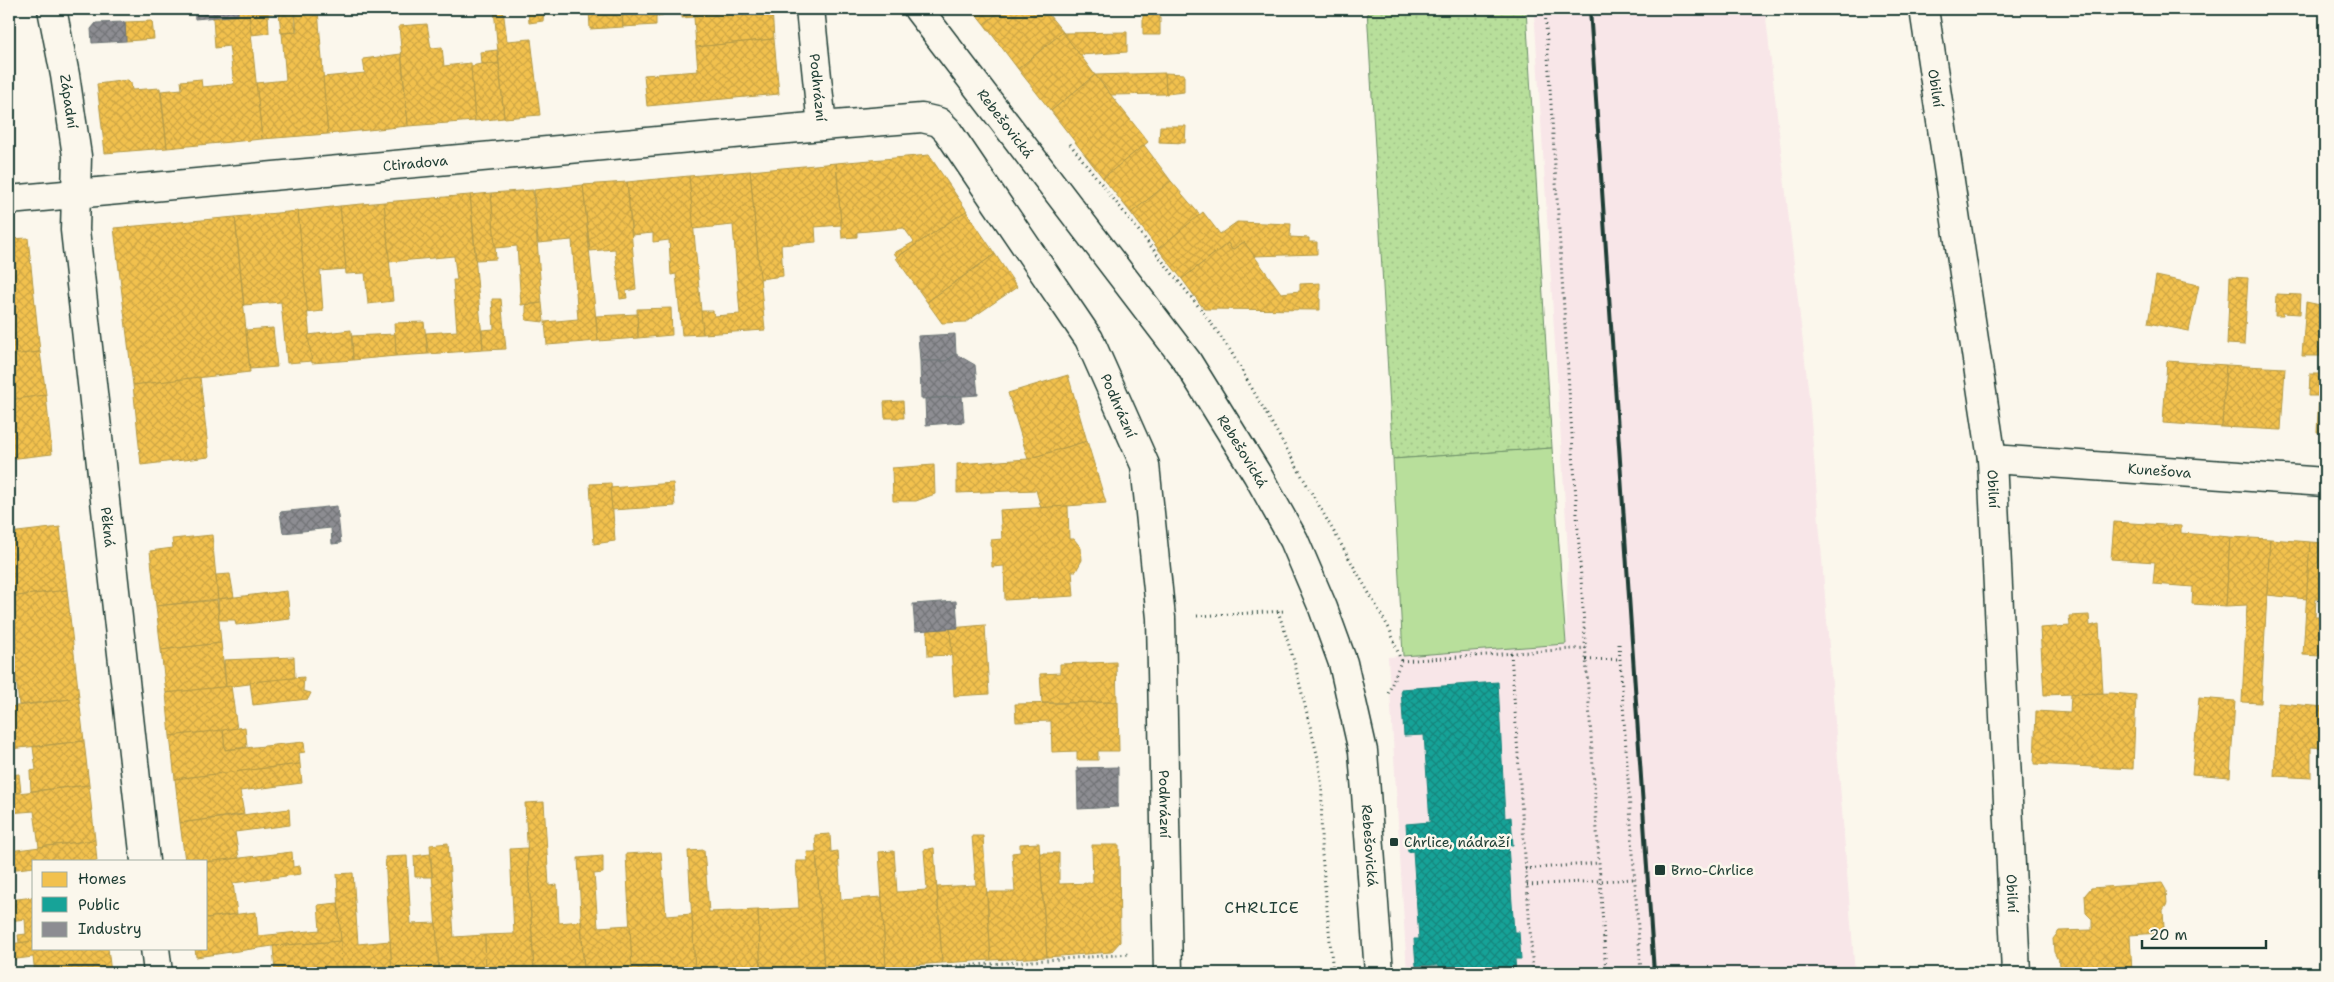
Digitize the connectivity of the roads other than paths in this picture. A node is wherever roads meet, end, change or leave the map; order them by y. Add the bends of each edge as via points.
1 (52, 9) edge
2 (810, 9) edge
3 (918, 9) edge
4 (1924, 9) edge
5 (822, 126) junction
6 (75, 194) junction
7 (9, 200) edge
8 (1992, 459) junction
9 (2325, 482) edge
10 (145, 860) edge
11 (155, 950) edge
12 (158, 973) edge
13 (1168, 973) edge
14 (1379, 973) edge
15 (2016, 973) edge

1 - 6 street, Západní via 66,74 77,156
2 - 5 street, Podhrázní
3 - 14 street, Rebešovická via 1187,360 1294,540 1343,663 1363,751
4 - 8 street, Obilní
5 - 6 street, Ctiradova
5 - 13 street, Podhrázní via 922,118 943,126 1089,339 1146,466 1161,618
6 - 7 street, Ctiradova
6 - 10 street, Pěkná via 75,230
8 - 9 street, Kunešova
8 - 15 street, Obilní
11 - 12 street

